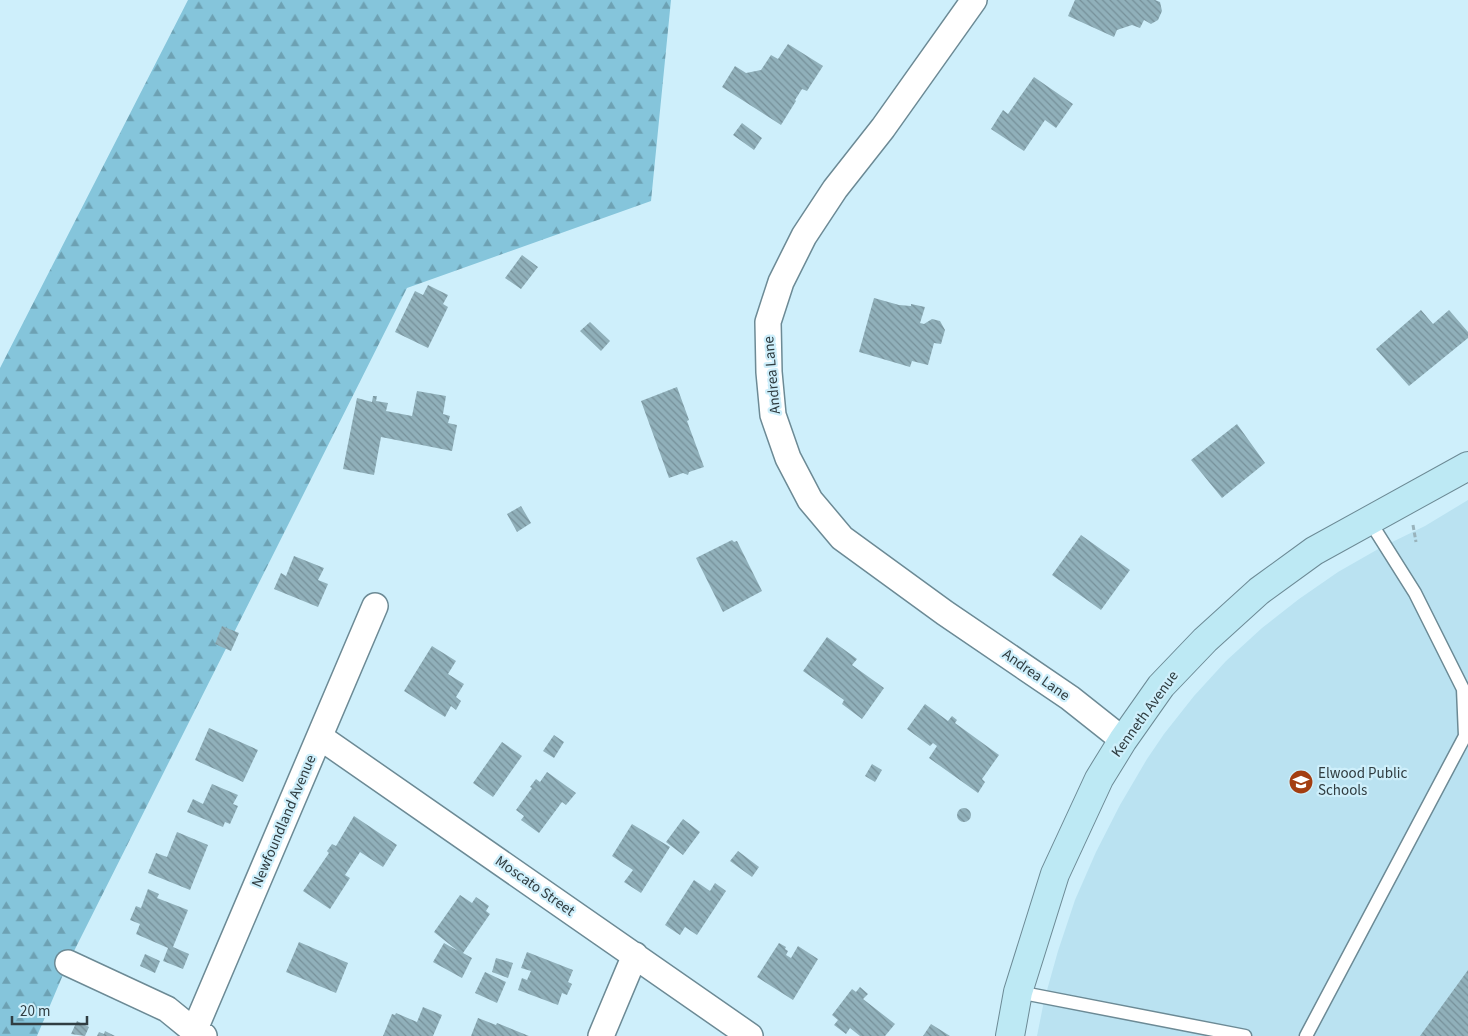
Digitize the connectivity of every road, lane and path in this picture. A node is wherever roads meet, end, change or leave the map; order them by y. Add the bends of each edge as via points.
1 (974, 0) edge
2 (1468, 466) edge
3 (1369, 520) junction
4 (1412, 521) dead end
5 (1416, 542) dead end
6 (375, 606) dead end
7 (320, 737) junction
8 (1123, 740) junction
9 (635, 955) junction
10 (68, 963) dead end
11 (1018, 992) junction
12 (197, 1034) edge
13 (601, 1036) edge
14 (750, 1036) edge
15 (1010, 1036) edge
16 (1245, 1036) edge
17 (1306, 1036) edge

1 - 8 street, Andrea Lane via 884,128 835,189 804,236 781,282 768,322 773,415 788,458 810,500 842,538 1070,698
2 - 3 street, Kenneth Avenue
3 - 8 street, Kenneth Avenue via 1314,551 1259,591 1161,686
3 - 17 lane via 1415,593 1463,689 1465,736
4 - 5 path
6 - 7 street, Newfoundland Avenue
7 - 9 street, Moscato Street
7 - 12 street, Newfoundland Avenue
8 - 11 street, Kenneth Avenue via 1100,779 1055,874
9 - 13 street
9 - 14 street, Moscato Street
10 - 12 street via 167,1009
11 - 15 street, Kenneth Avenue
11 - 16 lane

